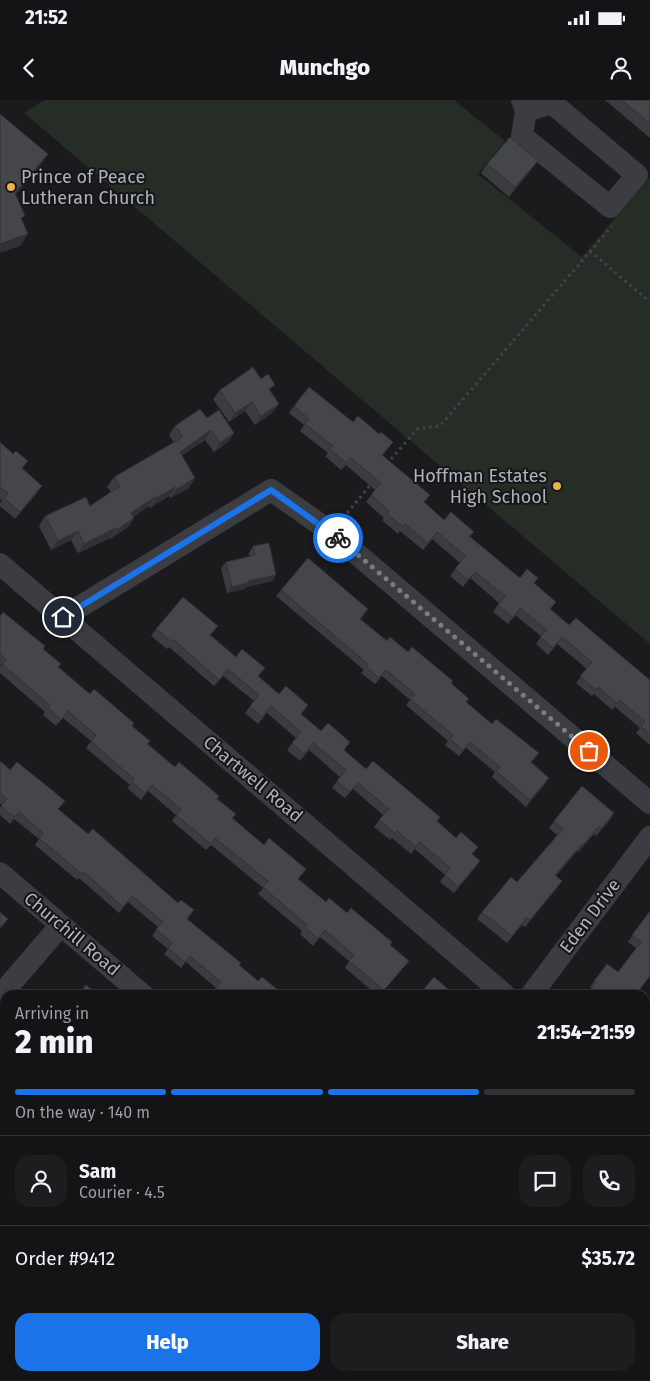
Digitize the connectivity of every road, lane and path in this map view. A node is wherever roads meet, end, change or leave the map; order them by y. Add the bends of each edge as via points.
1 (524, 106) edge
2 (614, 224) dead end
3 (590, 251) junction
4 (650, 302) edge
5 (387, 465) edge
6 (374, 480) edge
7 (331, 532) junction
8 (0, 564) edge
9 (63, 617) junction
10 (650, 803) edge
11 (650, 837) edge
12 (0, 873) edge
13 (61, 925) junction
14 (5, 990) edge
15 (137, 990) edge
16 (499, 990) edge
17 (535, 990) edge

1 - 1 street via 522,136 610,207 637,175 552,102
2 - 3 path
3 - 4 path
3 - 5 path via 440,426 417,429
6 - 7 path
7 - 9 street via 271,490
7 - 10 street
8 - 9 street, Chartwell Road
9 - 16 street, Chartwell Road
11 - 17 street, Eden Drive
12 - 13 street, Churchill Road
13 - 14 street
13 - 15 street, Churchill Road

